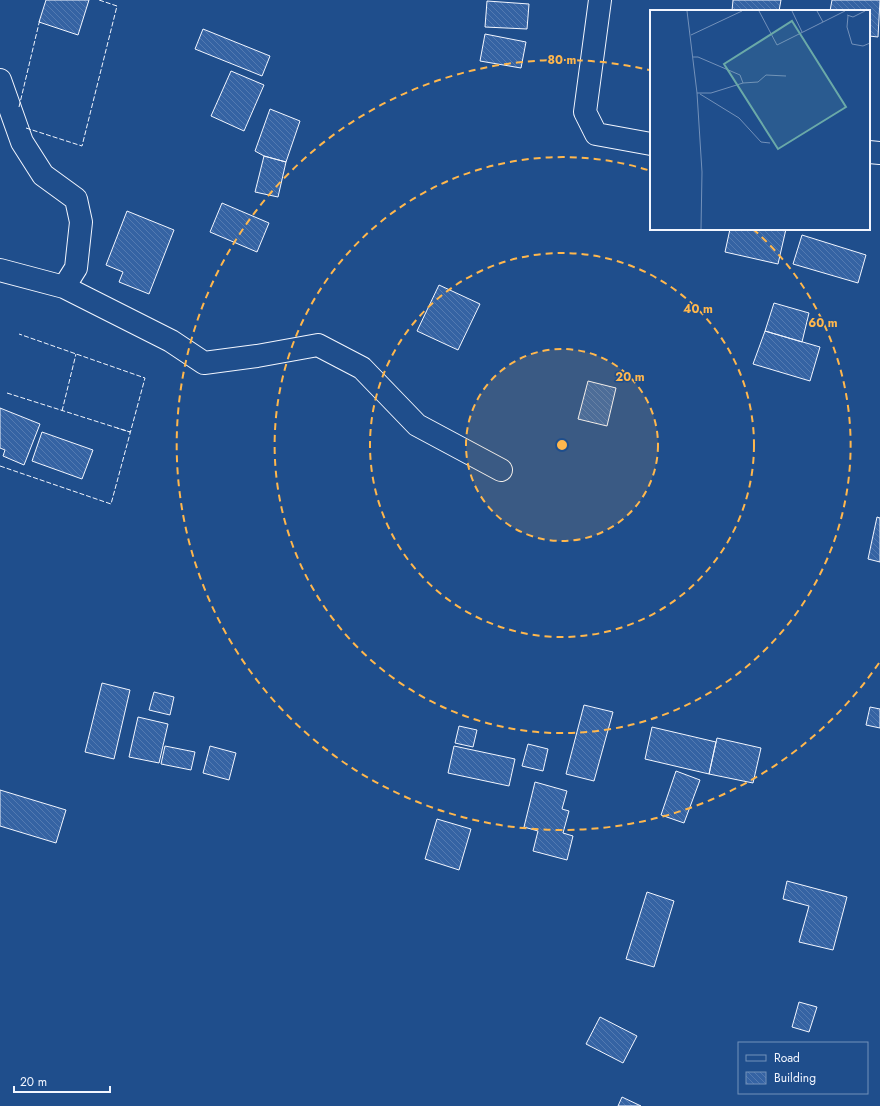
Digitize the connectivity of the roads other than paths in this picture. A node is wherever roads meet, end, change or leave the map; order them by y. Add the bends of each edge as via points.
1 (600, 0) edge
2 (0, 80) edge
3 (650, 144) edge
4 (870, 152) edge
5 (880, 153) edge
6 (0, 270) edge
7 (64, 287) junction
8 (501, 470) dead end

1 - 3 street via 585,112 596,134
2 - 7 street via 22,142 43,175 76,199 81,222 76,268
4 - 5 street
6 - 7 street
7 - 8 street via 171,341 204,363 318,345 362,368 417,425

